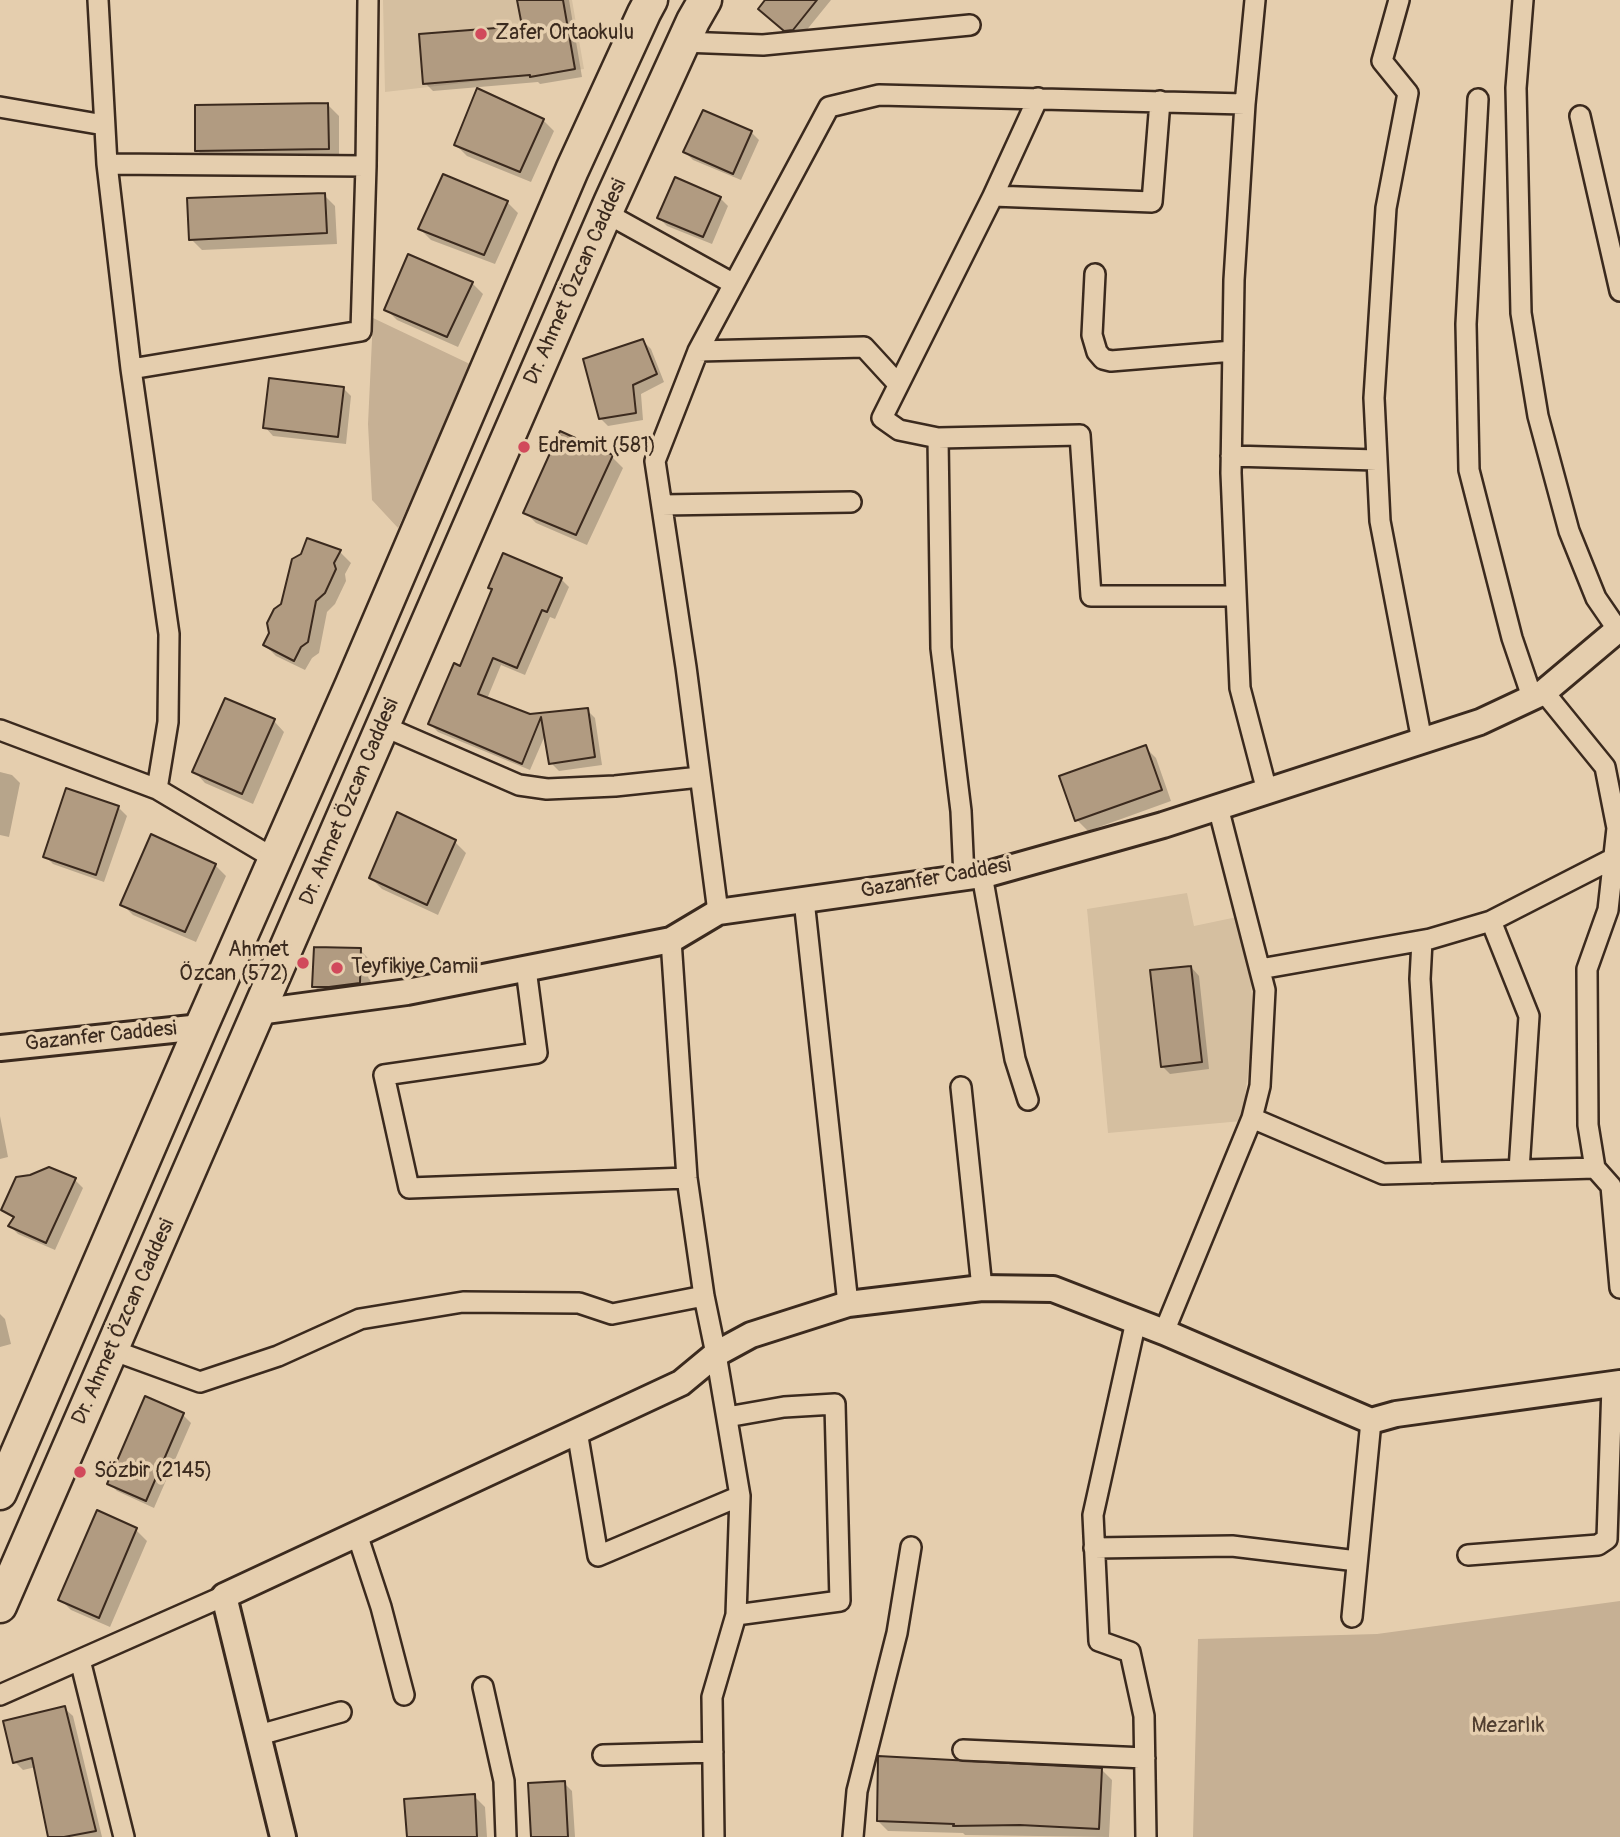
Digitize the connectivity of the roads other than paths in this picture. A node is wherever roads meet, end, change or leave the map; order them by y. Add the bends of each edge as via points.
1 (98, 0) edge
2 (368, 0) edge
3 (638, 0) edge
4 (651, 0) edge
5 (705, 0) edge
6 (1255, 0) edge
7 (1399, 0) edge
8 (1523, 0) edge
9 (970, 25) dead end
10 (632, 37) junction
11 (683, 42) junction
12 (1038, 98) junction
13 (1478, 99) dead end
14 (1160, 101) junction
15 (1245, 104) junction
16 (0, 107) edge
17 (1580, 116) dead end
18 (104, 125) junction
19 (107, 164) junction
20 (366, 166) junction
21 (993, 196) junction
22 (606, 213) junction
23 (1095, 274) dead end
24 (734, 284) junction
25 (1620, 291) edge
26 (698, 351) junction
27 (1233, 351) junction
28 (131, 369) junction
29 (898, 384) junction
30 (938, 438) junction
31 (1231, 456) junction
32 (1377, 460) junction
33 (851, 502) dead end
34 (662, 505) junction
35 (1236, 596) junction
36 (1619, 629) edge
37 (1538, 694) junction
38 (383, 726) junction
39 (0, 730) edge
40 (1422, 741) junction
41 (700, 777) junction
42 (157, 789) junction
43 (1267, 791) junction
44 (1217, 807) junction
45 (1617, 856) edge
46 (275, 859) junction
47 (973, 876) junction
48 (804, 900) junction
49 (718, 912) junction
50 (1491, 921) junction
51 (671, 940) junction
52 (1423, 941) junction
53 (526, 969) junction
54 (1260, 969) junction
55 (258, 1012) junction
56 (201, 1027) junction
57 (0, 1048) edge
58 (961, 1087) dead end
59 (1028, 1100) dead end
60 (1252, 1118) junction
61 (1595, 1168) junction
62 (1519, 1170) junction
63 (1432, 1172) junction
64 (687, 1178) junction
65 (982, 1288) junction
66 (1620, 1288) edge
67 (704, 1296) junction
68 (848, 1304) junction
69 (1136, 1321) junction
70 (1164, 1332) junction
71 (112, 1350) junction
72 (716, 1354) junction
73 (1616, 1384) edge
74 (727, 1417) junction
75 (1371, 1421) junction
76 (577, 1431) junction
77 (7, 1459) edge
78 (0, 1493) edge
79 (740, 1496) junction
80 (357, 1534) junction
81 (911, 1547) dead end
82 (1094, 1548) junction
83 (1468, 1555) dead end
84 (1357, 1561) junction
85 (224, 1596) junction
86 (0, 1606) edge
87 (736, 1615) junction
88 (1352, 1617) dead end
89 (80, 1660) junction
90 (484, 1687) dead end
91 (0, 1695) edge
92 (404, 1695) dead end
93 (341, 1712) dead end
94 (259, 1735) junction
95 (963, 1750) dead end
96 (713, 1752) junction
97 (603, 1755) dead end
98 (1145, 1758) junction
99 (124, 1837) edge
100 (283, 1837) edge
101 (506, 1837) edge
102 (714, 1837) edge
103 (853, 1837) edge
104 (1146, 1837) edge

1 - 18 street
2 - 20 street
3 - 10 street
4 - 10 main road, Dr. Ahmet Özcan Caddesi
5 - 11 main road, Dr. Ahmet Özcan Caddesi
6 - 15 street
7 - 32 street via 1382,61 1408,93 1386,208 1374,398
8 - 36 street via 1516,88 1521,313 1538,416 1569,531 1596,598
9 - 11 street via 763,45
10 - 46 main road, Dr. Ahmet Özcan Caddesi
11 - 22 main road, Dr. Ahmet Özcan Caddesi
12 - 14 street
12 - 21 street
12 - 24 street via 879,95 829,107
13 - 37 street via 1465,324 1469,470 1513,638
14 - 15 street
14 - 21 street via 1152,202
15 - 27 street
16 - 18 street
17 - 25 street
18 - 19 street
19 - 20 street
19 - 28 street
20 - 28 street via 361,331
21 - 29 street
22 - 24 street
22 - 38 main road, Dr. Ahmet Özcan Caddesi
23 - 27 street via 1092,335 1103,359
24 - 26 street
26 - 29 street via 864,347
26 - 34 street via 655,461
27 - 31 street
28 - 42 street via 169,634 168,722
29 - 30 street via 882,418 899,430
30 - 35 street via 1080,435 1091,596
30 - 47 street via 941,648
31 - 32 street
31 - 35 street
32 - 40 street via 1380,521
33 - 34 street
34 - 41 street
35 - 43 street via 1240,688
36 - 37 street, Gazanfer Caddesi
37 - 40 street, Gazanfer Caddesi via 1480,722
37 - 45 street via 1605,766 1618,828
38 - 41 street via 519,785 574,788
38 - 55 main road, Dr. Ahmet Özcan Caddesi
39 - 42 street
40 - 43 street, Gazanfer Caddesi
41 - 49 street
42 - 46 street
43 - 44 street, Gazanfer Caddesi
44 - 47 street, Gazanfer Caddesi
44 - 54 street
45 - 50 street
45 - 61 street via 1608,910 1587,969 1588,1125
46 - 56 main road, Dr. Ahmet Özcan Caddesi
47 - 48 street, Gazanfer Caddesi
47 - 59 street
48 - 49 street, Gazanfer Caddesi
48 - 68 street
49 - 51 street, Gazanfer Caddesi
50 - 52 street
50 - 62 street via 1529,1016
51 - 53 street, Gazanfer Caddesi
51 - 64 street
52 - 54 street
52 - 63 street via 1420,979
53 - 55 street, Gazanfer Caddesi via 407,992
53 - 64 street via 537,1053 384,1075 408,1188
54 - 60 street via 1265,990 1260,1086
55 - 71 main road, Dr. Ahmet Özcan Caddesi
56 - 57 street, Gazanfer Caddesi
56 - 77 main road, Dr. Ahmet Özcan Caddesi
58 - 65 street
60 - 63 street via 1383,1174
60 - 70 street
61 - 62 street
61 - 66 street via 1611,1186
62 - 63 street
64 - 67 street
65 - 68 street
65 - 69 street via 1053,1289
67 - 71 street via 612,1314 579,1303 463,1302 360,1319 278,1356 200,1382
67 - 72 street
68 - 72 street via 751,1335
69 - 70 street
69 - 82 street via 1093,1515
70 - 75 street
71 - 86 main road, Dr. Ahmet Özcan Caddesi
72 - 74 street
72 - 76 street via 681,1383
73 - 75 street
73 - 83 street via 1608,1539 1598,1545
74 - 79 street
74 - 87 street via 835,1404 840,1601
75 - 84 street
76 - 79 street via 598,1556
76 - 80 street
77 - 78 main road, Dr. Ahmet Özcan Caddesi
79 - 87 street
80 - 85 street
80 - 92 street
81 - 103 street via 897,1633 857,1791
82 - 84 street via 1232,1546
82 - 98 street via 1098,1641 1130,1652 1144,1716
84 - 88 street
85 - 89 street
85 - 94 street
87 - 96 street via 712,1697
89 - 91 street
89 - 99 street
90 - 101 street via 504,1781
93 - 94 street
94 - 100 street
95 - 98 street
96 - 97 street
96 - 102 street
98 - 104 street

